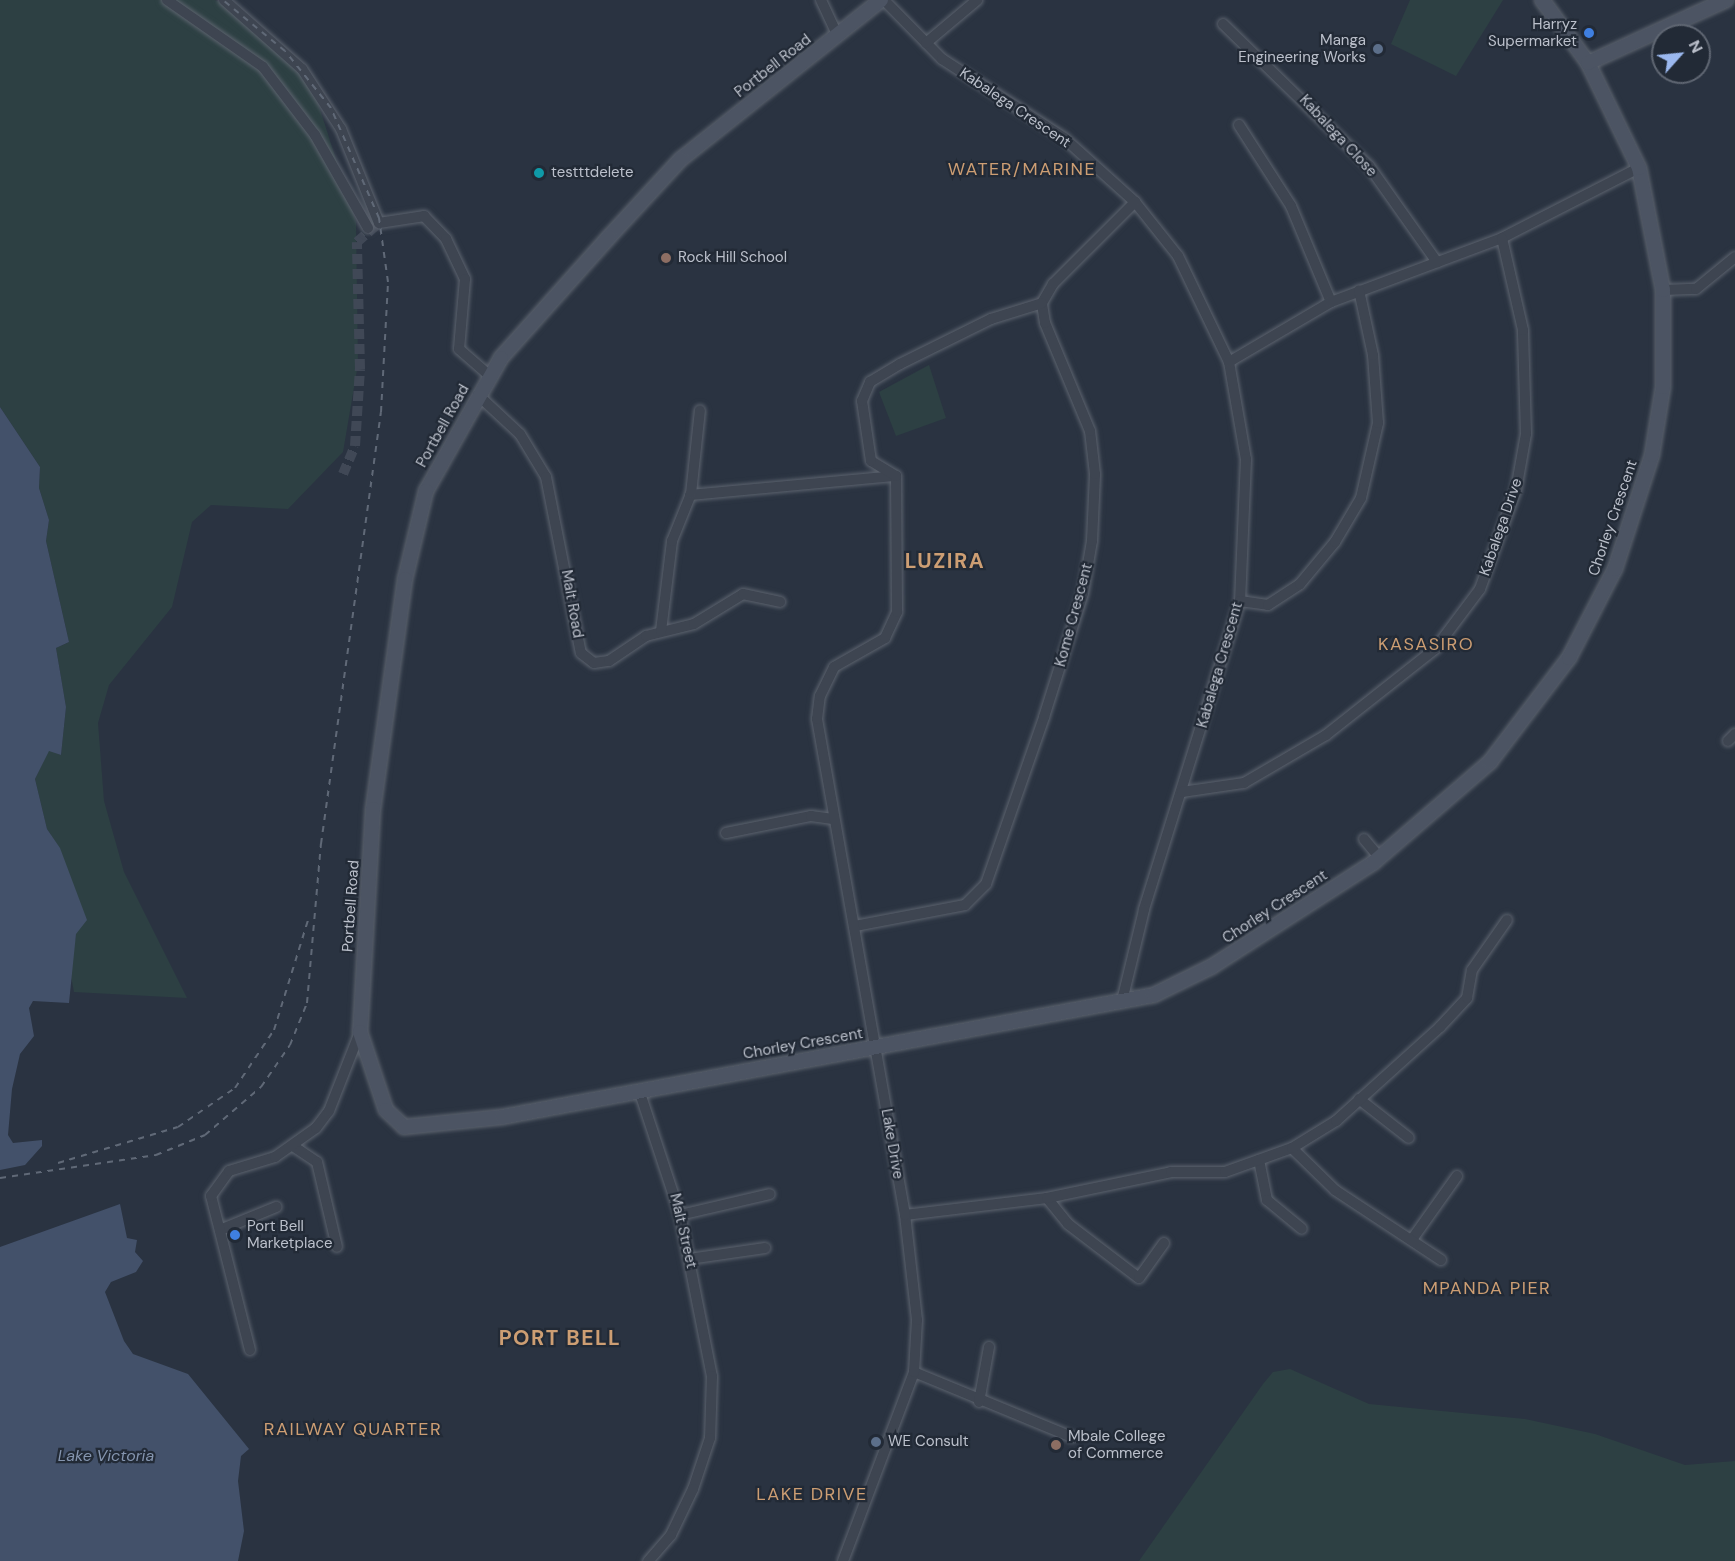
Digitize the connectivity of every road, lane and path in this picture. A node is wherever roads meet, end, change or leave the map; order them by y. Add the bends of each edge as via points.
1 (167, 0) edge
2 (224, 0) edge
3 (821, 0) edge
4 (883, 0) edge
5 (977, 0) edge
6 (1542, 0) edge
7 (1726, 0) edge
8 (181, 3) edge
9 (1223, 24) dead end
10 (838, 36) junction
11 (926, 43) junction
12 (1588, 63) junction
13 (1239, 125) dead end
14 (1639, 168) junction
15 (1135, 202) junction
16 (368, 228) dead end
17 (1502, 238) junction
18 (1735, 256) edge
19 (1437, 262) junction
20 (1359, 290) junction
21 (1663, 290) junction
22 (1331, 302) junction
23 (1042, 303) junction
24 (1229, 362) junction
25 (490, 376) junction
26 (478, 395) junction
27 (700, 410) dead end
28 (896, 477) junction
29 (690, 495) junction
30 (1240, 601) junction
31 (780, 602) dead end
32 (661, 631) junction
33 (1182, 792) junction
34 (832, 819) junction
35 (726, 833) dead end
36 (1364, 839) dead end
37 (1380, 858) junction
38 (1508, 920) dead end
39 (855, 926) junction
40 (1122, 1001) junction
41 (360, 1032) junction
42 (874, 1047) junction
43 (639, 1090) junction
44 (1359, 1099) junction
45 (1410, 1138) dead end
46 (293, 1146) junction
47 (1292, 1148) junction
48 (1259, 1160) junction
49 (1457, 1176) dead end
50 (770, 1194) dead end
51 (1047, 1198) junction
52 (276, 1207) dead end
53 (680, 1215) junction
54 (905, 1215) junction
55 (220, 1230) junction
56 (1302, 1230) dead end
57 (1413, 1238) junction
58 (1164, 1243) dead end
59 (337, 1247) dead end
60 (765, 1248) dead end
61 (689, 1259) junction
62 (1441, 1260) dead end
63 (989, 1347) dead end
64 (250, 1350) dead end
65 (914, 1372) junction
66 (979, 1402) junction
67 (1072, 1437) dead end
68 (648, 1561) edge
69 (843, 1561) edge

1 - 8 street
2 - 25 street via 302,69 341,129 379,223 424,216 446,239 465,279 459,348
3 - 10 street
4 - 10 main road, Portbell Road
4 - 11 street, Kabalega Crescent
5 - 11 street
6 - 12 main road, Chorley Crescent
7 - 12 main road
8 - 16 street via 264,67 315,135
9 - 19 street, Kabalega Close via 1370,166
10 - 25 main road, Portbell Road via 681,159 535,317
11 - 15 street, Kabalega Crescent via 942,59 1064,138
12 - 14 main road, Chorley Crescent
13 - 22 street via 1291,206
14 - 17 street
14 - 21 main road, Chorley Crescent
15 - 23 street via 1053,285
15 - 24 street, Kabalega Crescent via 1178,256
17 - 19 street
17 - 33 street, Kabalega Drive via 1523,330 1526,434 1516,490 1480,589 1427,657 1317,742 1244,783
18 - 21 street via 1696,289
19 - 20 street
20 - 22 street
20 - 30 street via 1373,355 1378,423 1361,498 1335,542 1300,584 1269,604
21 - 37 main road, Chorley Crescent via 1666,340 1658,428 1627,537 1593,614 1539,702 1497,754
22 - 24 street
23 - 28 street via 932,346 866,387 861,405 870,458
23 - 39 street, Kome Crescent via 1045,323 1083,409 1093,452 1093,527 1083,593 980,895 965,905
24 - 30 street, Kabalega Crescent via 1247,470
25 - 26 main road, Portbell Road
26 - 32 street, Malt Road via 520,434 546,477 581,654 594,663 609,661
26 - 41 main road, Portbell Road via 437,468 414,525 373,810
27 - 29 street
28 - 29 street
28 - 34 street, Lake Drive via 895,619 882,641 834,667 820,696 817,719
29 - 32 street via 672,541
30 - 33 street, Kabalega Crescent
31 - 32 street, Malt Road via 743,594 694,624
33 - 40 street, Kabalega Crescent
34 - 35 street via 811,816
34 - 39 street, Lake Drive
36 - 37 street
37 - 40 main road, Chorley Crescent via 1197,976
38 - 44 street via 1472,970 1466,999
39 - 42 street, Lake Drive
40 - 42 main road, Chorley Crescent
41 - 43 main road, Chorley Crescent via 386,1110 408,1129
41 - 46 street via 329,1111
42 - 43 main road, Chorley Crescent
42 - 54 street, Lake Drive
43 - 53 street, Malt Street
44 - 45 street
44 - 47 street via 1319,1133
46 - 55 street via 229,1171 211,1196
46 - 59 street via 317,1162
47 - 48 street
47 - 57 street via 1335,1190
48 - 51 street via 1225,1173 1171,1172
48 - 56 street via 1267,1200
49 - 57 street
50 - 53 street
51 - 54 street
51 - 58 street via 1068,1224 1139,1278
52 - 55 street
53 - 61 street, Malt Street
54 - 65 street, Lake Drive via 916,1320
55 - 64 street
57 - 62 street
60 - 61 street
61 - 68 street, Malt Street via 712,1376 710,1438 693,1489 671,1535
63 - 66 street
65 - 66 street
65 - 69 street, Lake Drive via 868,1506
66 - 67 street

